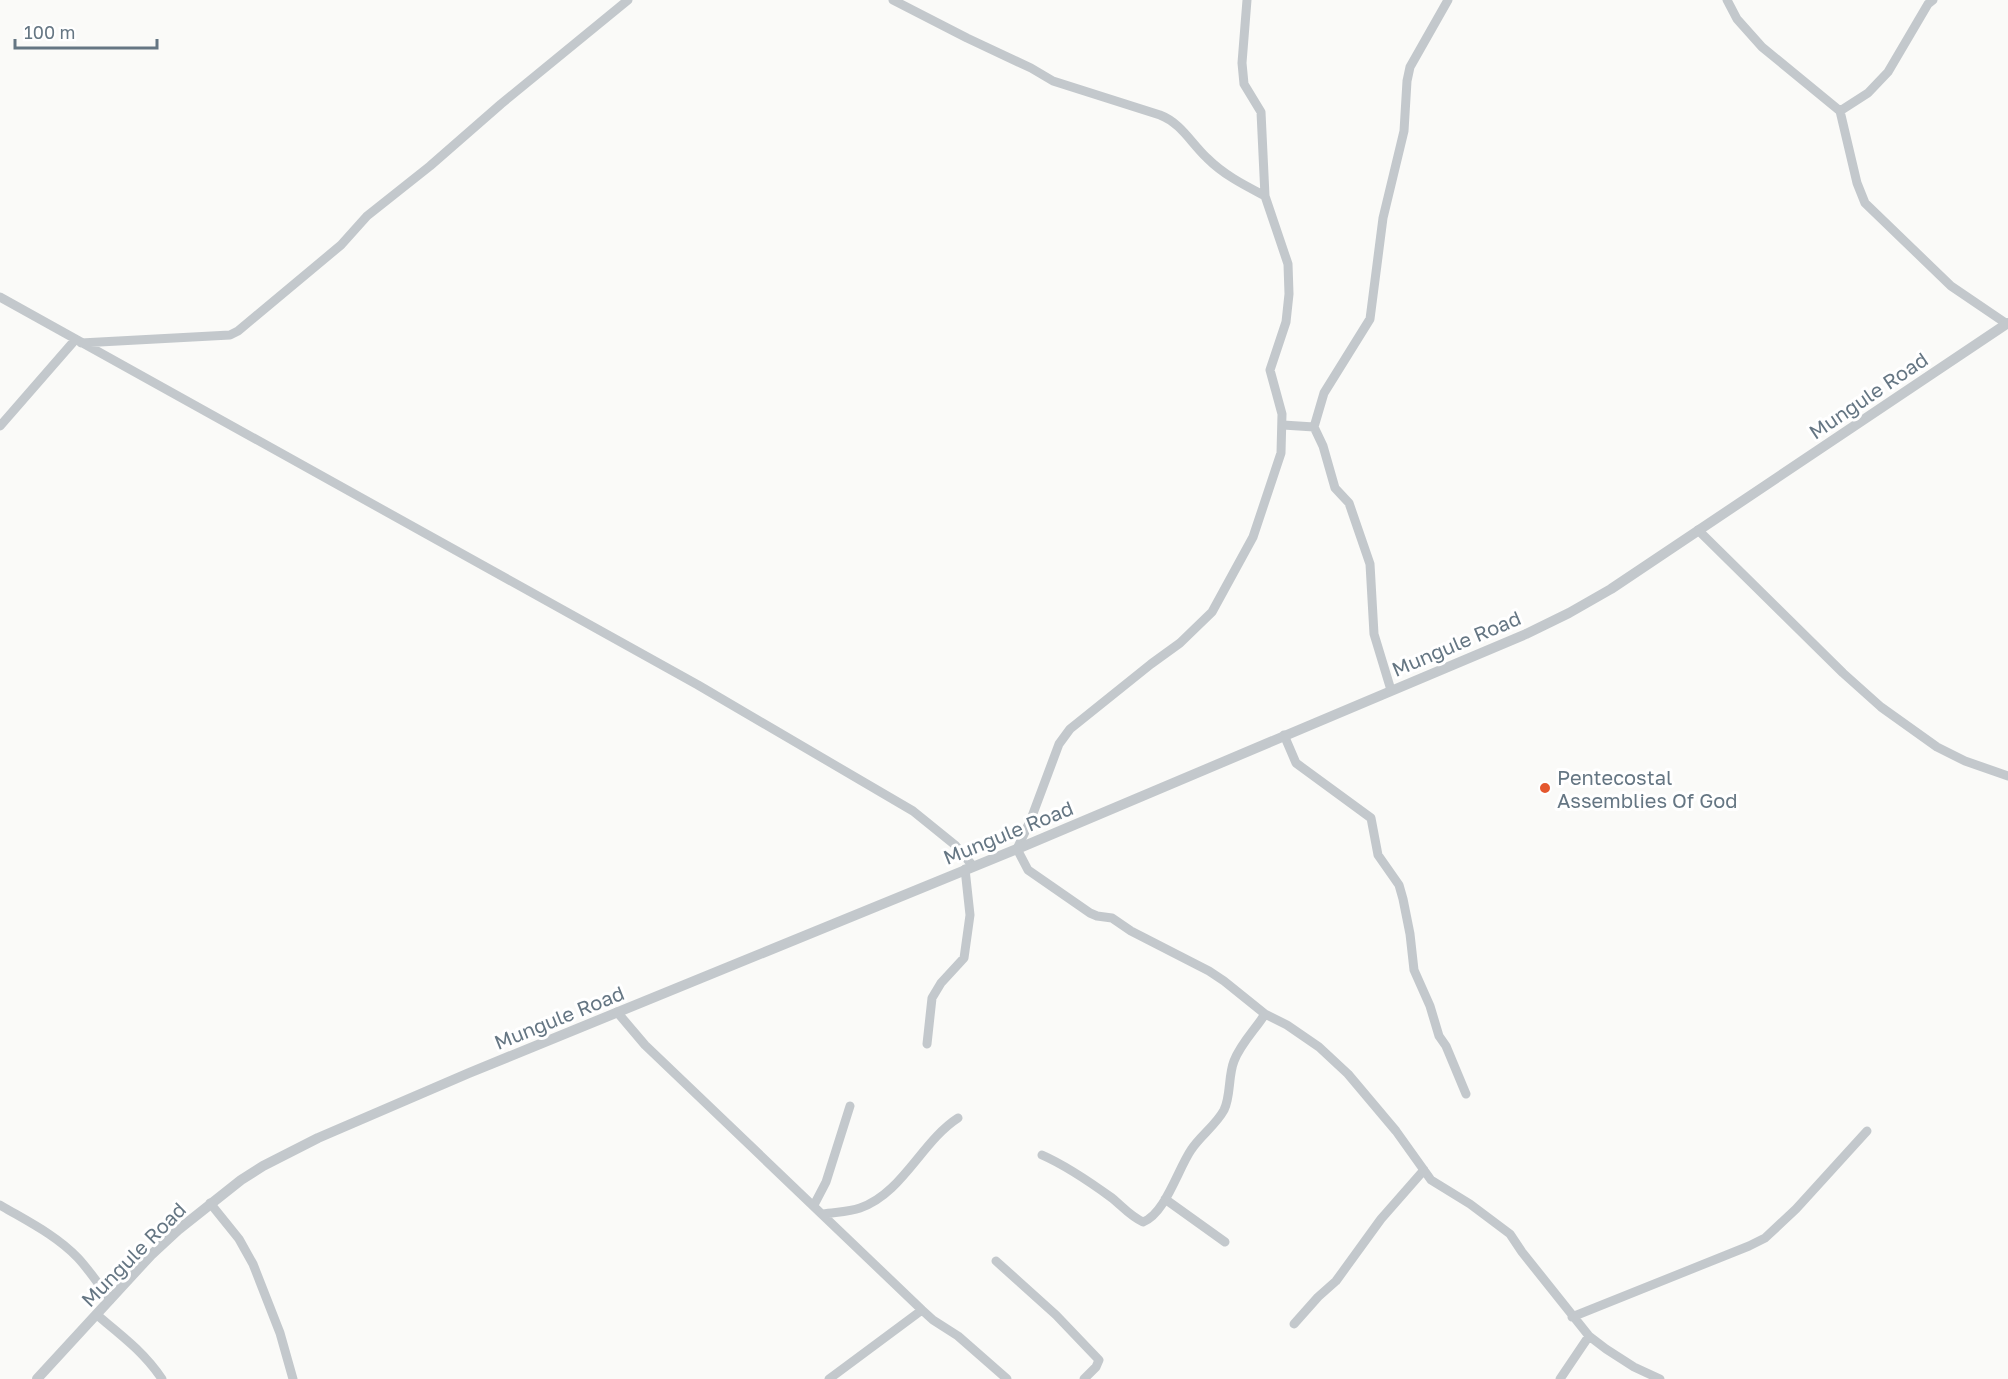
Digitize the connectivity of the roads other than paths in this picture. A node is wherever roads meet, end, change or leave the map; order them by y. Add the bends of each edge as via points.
1 (628, 0) edge
2 (893, 0) edge
3 (1247, 0) edge
4 (1448, 0) edge
5 (1727, 0) edge
6 (1933, 0) edge
7 (1840, 111) junction
8 (1265, 196) junction
9 (0, 297) edge
10 (2008, 323) edge
11 (78, 341) junction
12 (1282, 424) junction
13 (0, 426) edge
14 (1314, 427) junction
15 (1698, 530) junction
16 (1392, 690) junction
17 (1284, 735) junction
18 (2008, 776) edge
19 (1017, 849) junction
20 (969, 868) junction
21 (617, 1012) junction
22 (1264, 1014) junction
23 (927, 1044) dead end
24 (1466, 1094) dead end
25 (850, 1106) dead end
26 (958, 1118) dead end
27 (1867, 1131) dead end
28 (1042, 1155) dead end
29 (1424, 1170) junction
30 (1165, 1199) junction
31 (210, 1203) junction
32 (0, 1205) edge
33 (814, 1205) junction
34 (823, 1214) junction
35 (1225, 1242) dead end
36 (996, 1261) dead end
37 (110, 1299) junction
38 (922, 1310) junction
39 (97, 1315) junction
40 (1572, 1317) junction
41 (1294, 1324) dead end
42 (1589, 1336) junction
43 (37, 1379) edge
44 (162, 1379) edge
45 (293, 1379) edge
46 (829, 1379) edge
47 (1007, 1379) edge
48 (1084, 1379) edge
49 (1560, 1379) edge
50 (1660, 1379) edge

1 - 11 street via 367,216 341,245 238,331 230,335
2 - 8 street via 1053,81 1175,121 1208,159 1233,179
3 - 8 street via 1244,84 1261,112
4 - 14 street via 1410,67 1404,132 1383,218 1370,319 1323,393
5 - 7 street via 1737,19 1762,47
6 - 7 street via 1888,72 1869,93
7 - 10 street via 1865,203 1951,286
8 - 12 street via 1288,264 1286,322 1270,370
9 - 11 street
10 - 15 street, Mungule Road
11 - 13 street
11 - 20 street via 480,562 913,811 955,845
12 - 14 street
12 - 19 street via 1281,453 1253,537 1212,612 1180,643 1070,729 1059,744
14 - 16 street via 1335,488 1349,503 1367,555 1374,634
15 - 16 street, Mungule Road via 1569,614
15 - 18 street via 1881,707 1937,747
16 - 17 street, Mungule Road
17 - 19 street, Mungule Road
17 - 24 street via 1296,763 1371,818 1378,855 1399,885 1403,899 1414,970
19 - 20 street, Mungule Road
19 - 22 street via 1028,870 1089,913 1112,918 1209,971
20 - 21 street, Mungule Road
20 - 23 street via 970,915 964,958 932,998
21 - 31 street, Mungule Road via 318,1138 263,1166
21 - 33 street via 645,1045
22 - 29 street via 1319,1047 1348,1074
22 - 30 street via 1234,1060 1225,1109 1190,1151
25 - 33 street via 826,1182
26 - 34 street via 884,1194 860,1208
27 - 40 street via 1765,1238
28 - 30 street via 1065,1165 1112,1198 1131,1217 1143,1222
29 - 40 street via 1431,1180 1510,1234
29 - 41 street via 1381,1219 1336,1281
30 - 35 street
31 - 37 street, Mungule Road via 151,1255
31 - 45 street via 253,1264
32 - 37 street via 66,1246
33 - 34 street
34 - 38 street
36 - 48 street via 1099,1360
37 - 39 street, Mungule Road
38 - 46 street
38 - 47 street
39 - 43 street, Mungule Road
39 - 44 street via 143,1354
40 - 42 street
42 - 49 street
42 - 50 street via 1634,1367

